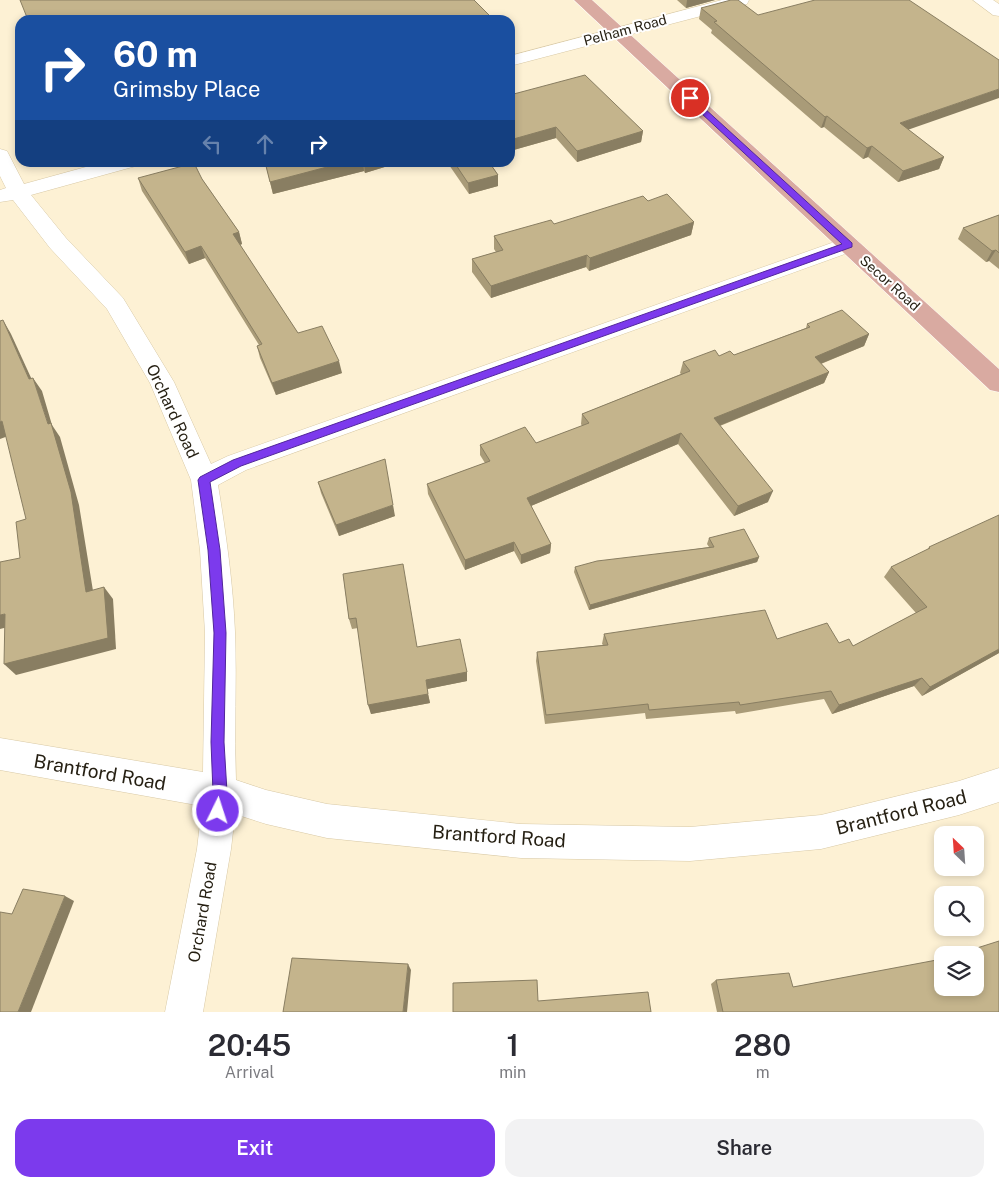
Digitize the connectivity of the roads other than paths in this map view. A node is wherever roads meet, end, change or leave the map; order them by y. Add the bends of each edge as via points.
1 (582, 0) edge
2 (740, 0) edge
3 (981, 0) edge
4 (999, 11) edge
5 (617, 32) junction
6 (515, 60) edge
7 (0, 155) edge
8 (110, 167) edge
9 (9, 194) edge
10 (848, 245) junction
11 (999, 383) edge
12 (204, 480) junction
13 (0, 754) edge
14 (999, 785) edge
15 (220, 792) junction
16 (184, 1012) edge

1 - 5 main road, Secor Road
2 - 5 street, Pelham Road
3 - 4 street
5 - 6 street, Pelham Road
5 - 10 main road, Secor Road
7 - 9 street, Orchard Road
8 - 9 street
9 - 12 street, Orchard Road via 115,304 162,382
10 - 11 main road, Secor Road
10 - 12 street via 237,463
12 - 15 street, Orchard Road via 214,550 220,633
13 - 15 street, Brantford Road
14 - 15 street, Brantford Road via 821,832 690,844 521,841 327,821
15 - 16 street, Orchard Road via 214,849

